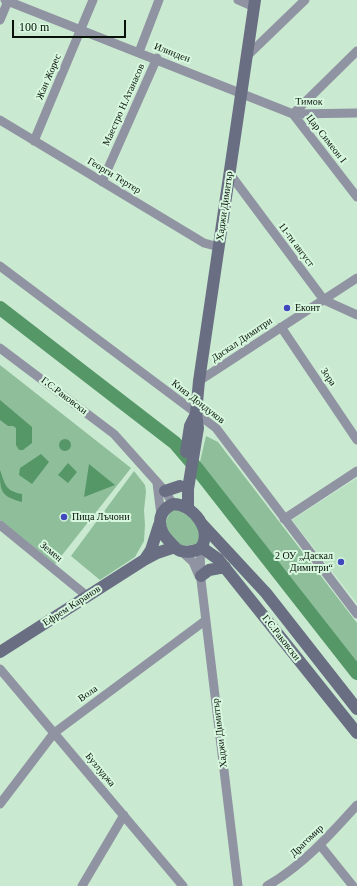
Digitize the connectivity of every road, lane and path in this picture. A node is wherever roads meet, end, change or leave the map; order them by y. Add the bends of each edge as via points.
1 (93, 0) edge
2 (159, 0) edge
3 (238, 0) edge
4 (305, 0) edge
5 (7, 1) edge
6 (255, 4) edge
7 (0, 20) edge
8 (81, 30) junction
9 (357, 51) edge
10 (139, 52) junction
11 (247, 56) junction
12 (157, 58) junction
13 (242, 92) junction
14 (357, 112) edge
15 (293, 114) junction
16 (0, 120) edge
17 (34, 141) junction
18 (230, 174) junction
19 (102, 182) junction
20 (357, 197) edge
21 (219, 247) junction
22 (0, 266) edge
23 (357, 278) edge
24 (324, 300) junction
25 (357, 315) edge
26 (281, 327) junction
27 (0, 348) edge
28 (199, 381) junction
29 (196, 413) junction
30 (357, 440) edge
31 (357, 471) edge
32 (161, 487) junction
33 (184, 488) junction
34 (174, 504) junction
35 (188, 508) junction
36 (284, 519) junction
37 (160, 520) junction
38 (202, 524) junction
39 (0, 525) edge
40 (200, 548) junction
41 (178, 549) junction
42 (144, 560) junction
43 (224, 567) junction
44 (201, 578) junction
45 (87, 596) junction
46 (357, 614) edge
47 (206, 620) junction
48 (0, 652) edge
49 (0, 669) edge
50 (357, 709) edge
51 (54, 733) junction
52 (357, 733) edge
53 (0, 804) edge
54 (357, 805) edge
55 (124, 815) junction
56 (320, 845) junction
57 (82, 886) edge
58 (183, 886) edge
59 (238, 886) edge
60 (266, 886) edge
61 (353, 886) edge

1 - 8 street, Жан Жорес
2 - 10 street, Маестро Н.Атанасов
3 - 6 street
4 - 11 street
5 - 7 street
5 - 8 street, Илинден
6 - 11 street, Хаджи Димитър
8 - 10 street, Илинден
8 - 17 street, Жан Жорес
9 - 15 street
10 - 12 street, Илинден
11 - 13 street, Хаджи Димитър
12 - 13 street, Илинден
12 - 19 street, Маестро Н.Атанасов
13 - 15 street, Тимок
13 - 18 street, Хаджи Димитър
14 - 15 street, Тимок
15 - 20 street, Цар Симеон I
16 - 17 street, Георги Тертер
17 - 19 street, Георги Тертер
18 - 21 street, Хаджи Димитър
18 - 24 street, 11-ти август
19 - 21 street, Георги Тертер via 204,243
21 - 28 street, Хаджи Димитър
22 - 29 street, Княз Дондуков
23 - 24 street, Даскал Димитри
24 - 25 street, 11-ти август
24 - 26 street, Даскал Димитри
26 - 28 street, Даскал Димитри
26 - 30 street, Зора
27 - 32 street, Г.С.Раковски via 114,434
28 - 29 street, Хаджи Димитър
29 - 33 street, Хаджи Димитър
29 - 36 street, Княз Дондуков via 216,428
31 - 36 street
32 - 33 street
32 - 34 street, Г.С.Раковски
32 - 37 street
33 - 34 street
33 - 35 street
34 - 35 street
34 - 37 street via 164,509
35 - 38 street
36 - 46 street, Княз Дондуков
37 - 41 street via 166,538
37 - 42 street via 151,550
38 - 40 street via 205,536
38 - 50 street, Г.С.Раковски via 266,593
39 - 45 street, Земен
40 - 41 street via 192,552
40 - 43 street, Г.С.Раковски via 218,559
40 - 44 street
41 - 42 street, Ефрем Каранов via 157,553
41 - 44 street via 193,562
42 - 45 street, Ефрем Каранов
43 - 44 street via 209,570
43 - 52 street, Г.С.Раковски
44 - 47 street, Хаджи Димитър
45 - 48 street, Ефрем Каранов
47 - 51 street, Вола
47 - 59 street, Хаджи Димитър
49 - 51 street, Бузлуджа
51 - 53 street, Вола
51 - 55 street, Бузлуджа
54 - 56 street, Драгомир
55 - 57 street
55 - 58 street, Бузлуджа
56 - 60 street, Драгомир via 296,867
56 - 61 street

